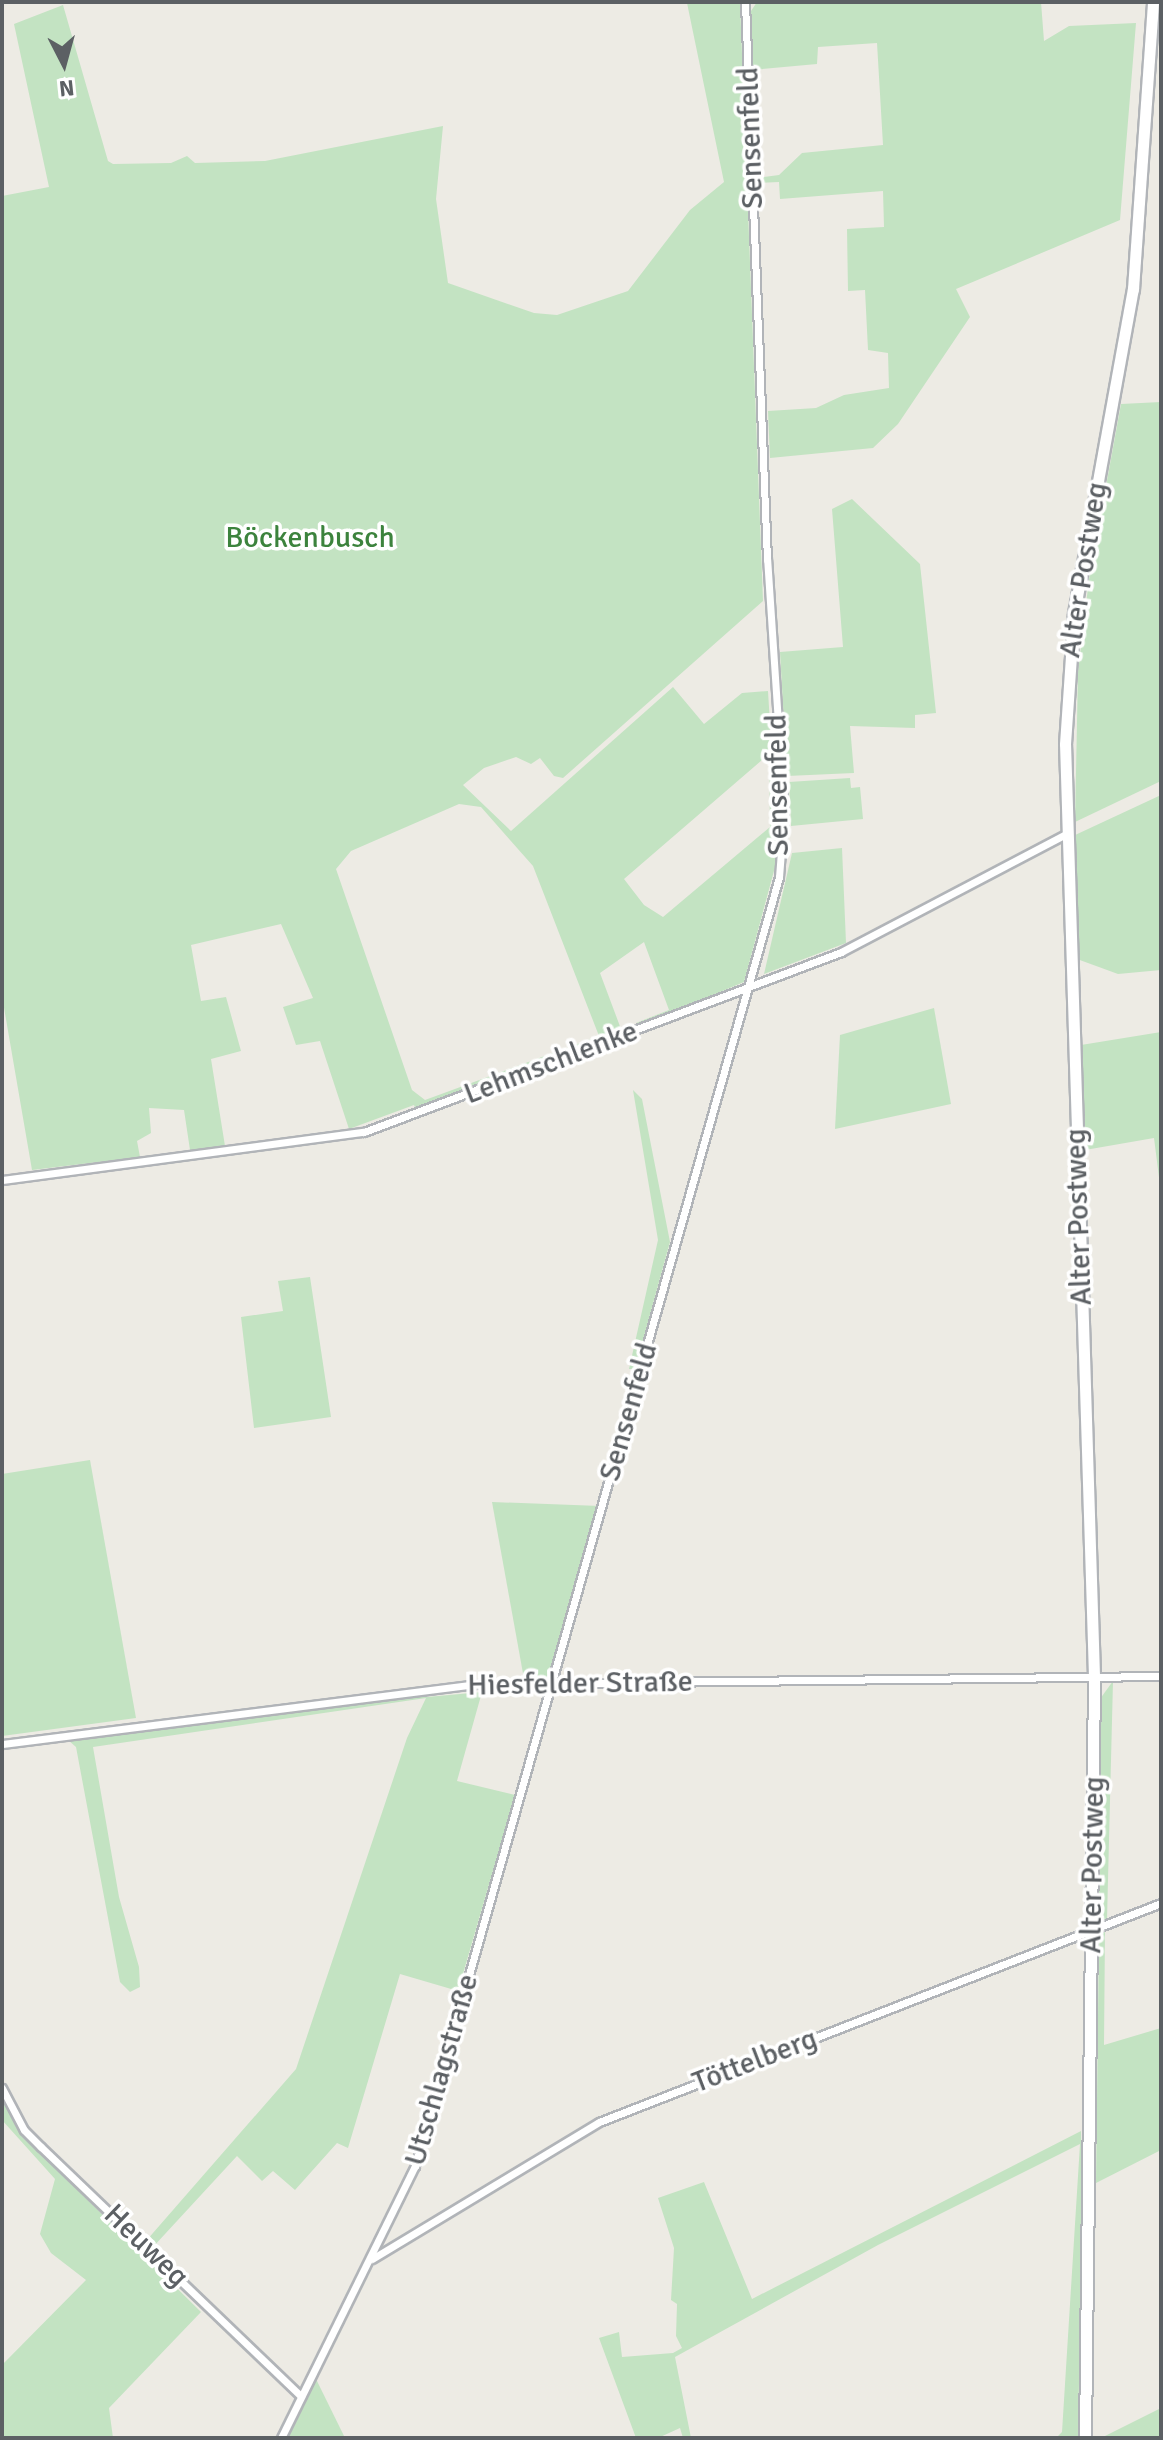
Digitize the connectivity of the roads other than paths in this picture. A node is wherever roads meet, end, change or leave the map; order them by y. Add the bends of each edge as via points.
1 (745, 2) edge
2 (1153, 2) edge
3 (1066, 834) junction
4 (749, 987) junction
5 (2, 1180) edge
6 (1094, 1676) junction
7 (1161, 1676) edge
8 (554, 1682) junction
9 (2, 1744) edge
10 (1161, 1903) edge
11 (1092, 1930) junction
12 (2, 2088) edge
13 (370, 2261) junction
14 (301, 2396) junction
15 (281, 2438) edge
16 (1085, 2438) edge

1 - 4 street, Sensenfeld via 768,574 784,824 779,877
2 - 3 main road, Alter Postweg via 1133,289 1069,658
3 - 4 street, Lehmschlenke via 841,952
3 - 6 main road, Alter Postweg
4 - 5 street, Lehmschlenke via 364,1132
4 - 8 street, Sensenfeld
6 - 7 street, Hiesfelder Straße
6 - 8 street, Hiesfelder Straße
6 - 11 main road, Alter Postweg
8 - 9 street, Hiesfelder Straße via 480,1684
8 - 13 street, Utschlagstraße via 415,2166
10 - 11 street, Töttelberg
11 - 13 street, Töttelberg via 599,2122
11 - 16 main road, Alter Postweg
12 - 14 street, Heuweg via 32,2139
13 - 14 street, Utschlagstraße
14 - 15 street, Utschlagstraße

